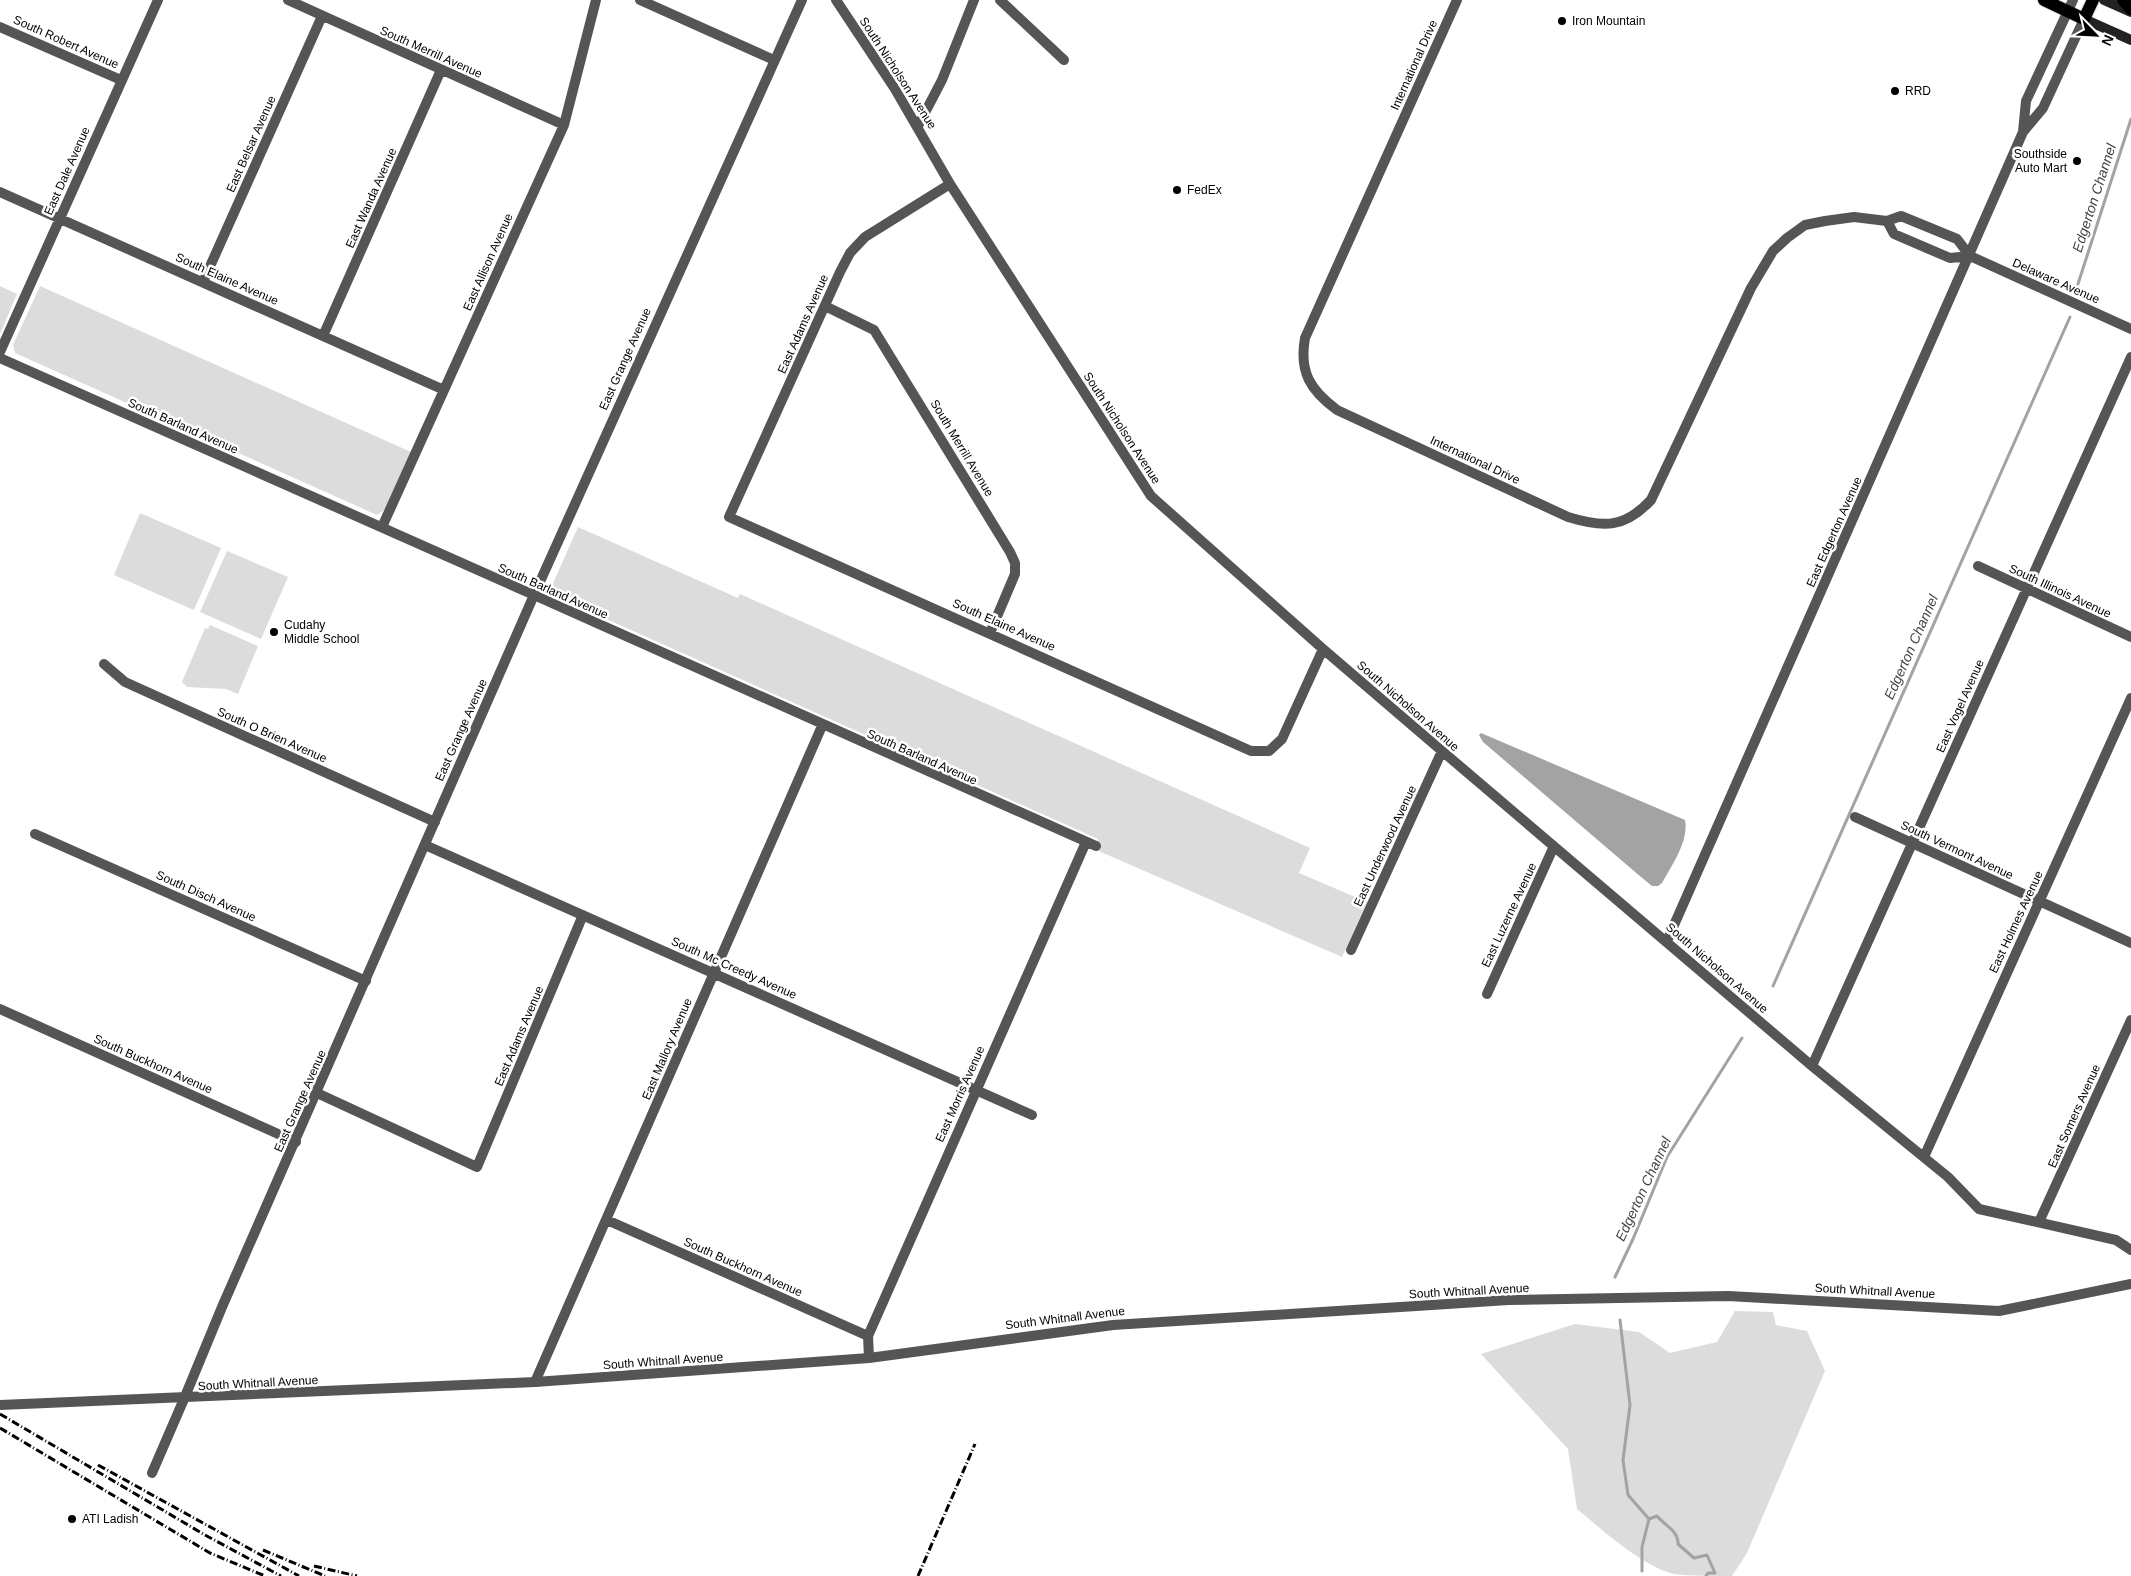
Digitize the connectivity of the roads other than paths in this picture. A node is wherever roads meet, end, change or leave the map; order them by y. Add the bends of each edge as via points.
1 (158, 0) edge
2 (288, 0) edge
3 (596, 0) edge
4 (640, 0) edge
5 (802, 0) edge
6 (836, 0) edge
7 (974, 0) edge
8 (1000, 0) edge
9 (1457, 0) edge
10 (2044, 0) edge
11 (2093, 0) edge
12 (2104, 0) edge
13 (2123, 0) edge
14 (2070, 6) edge
15 (2131, 10) edge
16 (322, 16) junction
17 (2084, 19) junction
18 (0, 26) edge
19 (2131, 40) edge
20 (774, 60) junction
21 (1064, 60) dead end
22 (441, 70) junction
23 (121, 80) junction
24 (564, 125) junction
25 (918, 126) junction
26 (2023, 132) junction
27 (950, 184) junction
28 (0, 192) edge
29 (60, 218) junction
30 (1887, 221) junction
31 (1970, 256) junction
32 (203, 282) junction
33 (824, 306) junction
34 (2131, 329) edge
35 (323, 336) junction
36 (0, 352) edge
37 (2131, 357) edge
38 (0, 358) edge
39 (444, 390) junction
40 (730, 517) joint
41 (382, 528) junction
42 (1978, 566) dead end
43 (2025, 590) junction
44 (534, 595) junction
45 (990, 632) junction
46 (2131, 637) edge
47 (1323, 649) junction
48 (104, 664) dead end
49 (2131, 698) edge
50 (822, 726) junction
51 (1442, 751) junction
52 (1855, 817) dead end
53 (435, 822) junction
54 (35, 834) dead end
55 (1912, 843) junction
56 (1091, 844) joint
57 (425, 845) junction
58 (1554, 846) junction
59 (2040, 901) junction
60 (583, 915) junction
61 (1666, 941) junction
62 (2131, 943) edge
63 (1351, 950) dead end
64 (714, 972) junction
65 (366, 981) junction
66 (1487, 994) dead end
67 (0, 1009) edge
68 (2131, 1020) edge
69 (1812, 1066) junction
70 (976, 1089) junction
71 (318, 1093) junction
72 (1032, 1115) dead end
73 (296, 1142) junction
74 (1924, 1157) junction
75 (607, 1220) junction
76 (2040, 1222) junction
77 (2131, 1250) edge
78 (2131, 1284) edge
79 (868, 1336) junction
80 (869, 1358) junction
81 (535, 1382) junction
82 (184, 1399) junction
83 (0, 1406) edge
84 (152, 1473) dead end

1 - 23 street, East Dale Avenue
2 - 16 street, South Merrill Avenue
3 - 24 street, East Allison Avenue
4 - 20 street
5 - 20 street, East Grange Avenue
6 - 25 street, South Nicholson Avenue
7 - 25 street via 942,80
8 - 21 street
9 - 30 street, International Drive via 1305,338 1302,357 1307,378 1321,398 1337,410 1568,518 1606,525 1629,520 1658,488 1751,288 1773,251 1805,225 1854,217
10 - 14 main road
11 - 17 main road
12 - 15 main road
13 - 15 main road
14 - 17 main road
14 - 26 street, East Edgerton Avenue via 2026,101
16 - 22 street, South Merrill Avenue
16 - 32 street, East Belsar Avenue
17 - 19 main road
17 - 26 street, East Edgerton Avenue via 2043,108
18 - 23 street, South Robert Avenue
20 - 44 street, East Grange Avenue
22 - 24 street, South Merrill Avenue
22 - 35 street, East Wanda Avenue
23 - 29 street, East Dale Avenue
24 - 39 street, East Allison Avenue
25 - 27 street, South Nicholson Avenue
26 - 31 street, East Edgerton Avenue
27 - 33 street, East Adams Avenue via 865,237 850,253
27 - 47 street, South Nicholson Avenue via 1151,496
28 - 29 street, South Elaine Avenue
29 - 32 street, South Elaine Avenue
29 - 36 street, East Dale Avenue
30 - 31 street via 1894,234 1950,258
30 - 31 street, International Drive via 1901,216 1957,239
31 - 34 street, Delaware Avenue
31 - 61 street, East Edgerton Avenue
32 - 35 street, South Elaine Avenue
33 - 40 street, East Adams Avenue
33 - 45 street, South Merrill Avenue via 874,330 1010,552 1015,574
35 - 39 street, South Elaine Avenue
37 - 43 street, East Vogel Avenue
38 - 41 street, South Barland Avenue
39 - 41 street, East Allison Avenue
40 - 45 street, South Elaine Avenue
41 - 44 street, South Barland Avenue
42 - 43 street, South Illinois Avenue
43 - 46 street, South Illinois Avenue
43 - 55 street, East Vogel Avenue
44 - 50 street, South Barland Avenue
44 - 53 street, East Grange Avenue
45 - 47 street, South Elaine Avenue via 1251,751 1269,751 1282,739
47 - 51 street, South Nicholson Avenue
48 - 53 street, South O Brien Avenue via 125,682
49 - 59 street, East Holmes Avenue
50 - 56 street, South Barland Avenue
50 - 64 street, East Mallory Avenue
51 - 58 street, South Nicholson Avenue
51 - 63 street, East Underwood Avenue
52 - 55 street, South Vermont Avenue
53 - 57 street, East Grange Avenue
54 - 65 street, South Disch Avenue
55 - 59 street, South Vermont Avenue
55 - 69 street, East Vogel Avenue
56 - 70 street, East Morris Avenue
57 - 60 street, South Mc Creedy Avenue
57 - 65 street, East Grange Avenue
58 - 61 street, South Nicholson Avenue
58 - 66 street, East Luzerne Avenue
59 - 62 street, South Vermont Avenue
59 - 74 street, East Holmes Avenue
60 - 64 street, South Mc Creedy Avenue
60 - 71 street, East Adams Avenue via 477,1167
61 - 69 street, South Nicholson Avenue
64 - 70 street, South Mc Creedy Avenue
64 - 75 street, East Mallory Avenue
65 - 71 street, East Grange Avenue
67 - 73 street, South Buckhorn Avenue
68 - 76 street, East Somers Avenue
69 - 74 street, South Nicholson Avenue
70 - 72 street, South Mc Creedy Avenue
70 - 79 street, East Morris Avenue
71 - 73 street, East Grange Avenue
73 - 82 street, East Grange Avenue
74 - 76 street, South Nicholson Avenue via 1979,1209
75 - 79 street, South Buckhorn Avenue
75 - 81 street, East Mallory Avenue
76 - 77 street, South Nicholson Avenue via 2116,1240
78 - 80 street, South Whitnall Avenue via 1999,1311 1728,1296 1508,1300 1113,1324
79 - 80 street, East Morris Avenue
80 - 81 street, South Whitnall Avenue
81 - 82 street, South Whitnall Avenue
82 - 83 street, South Whitnall Avenue
82 - 84 street, East Grange Avenue

